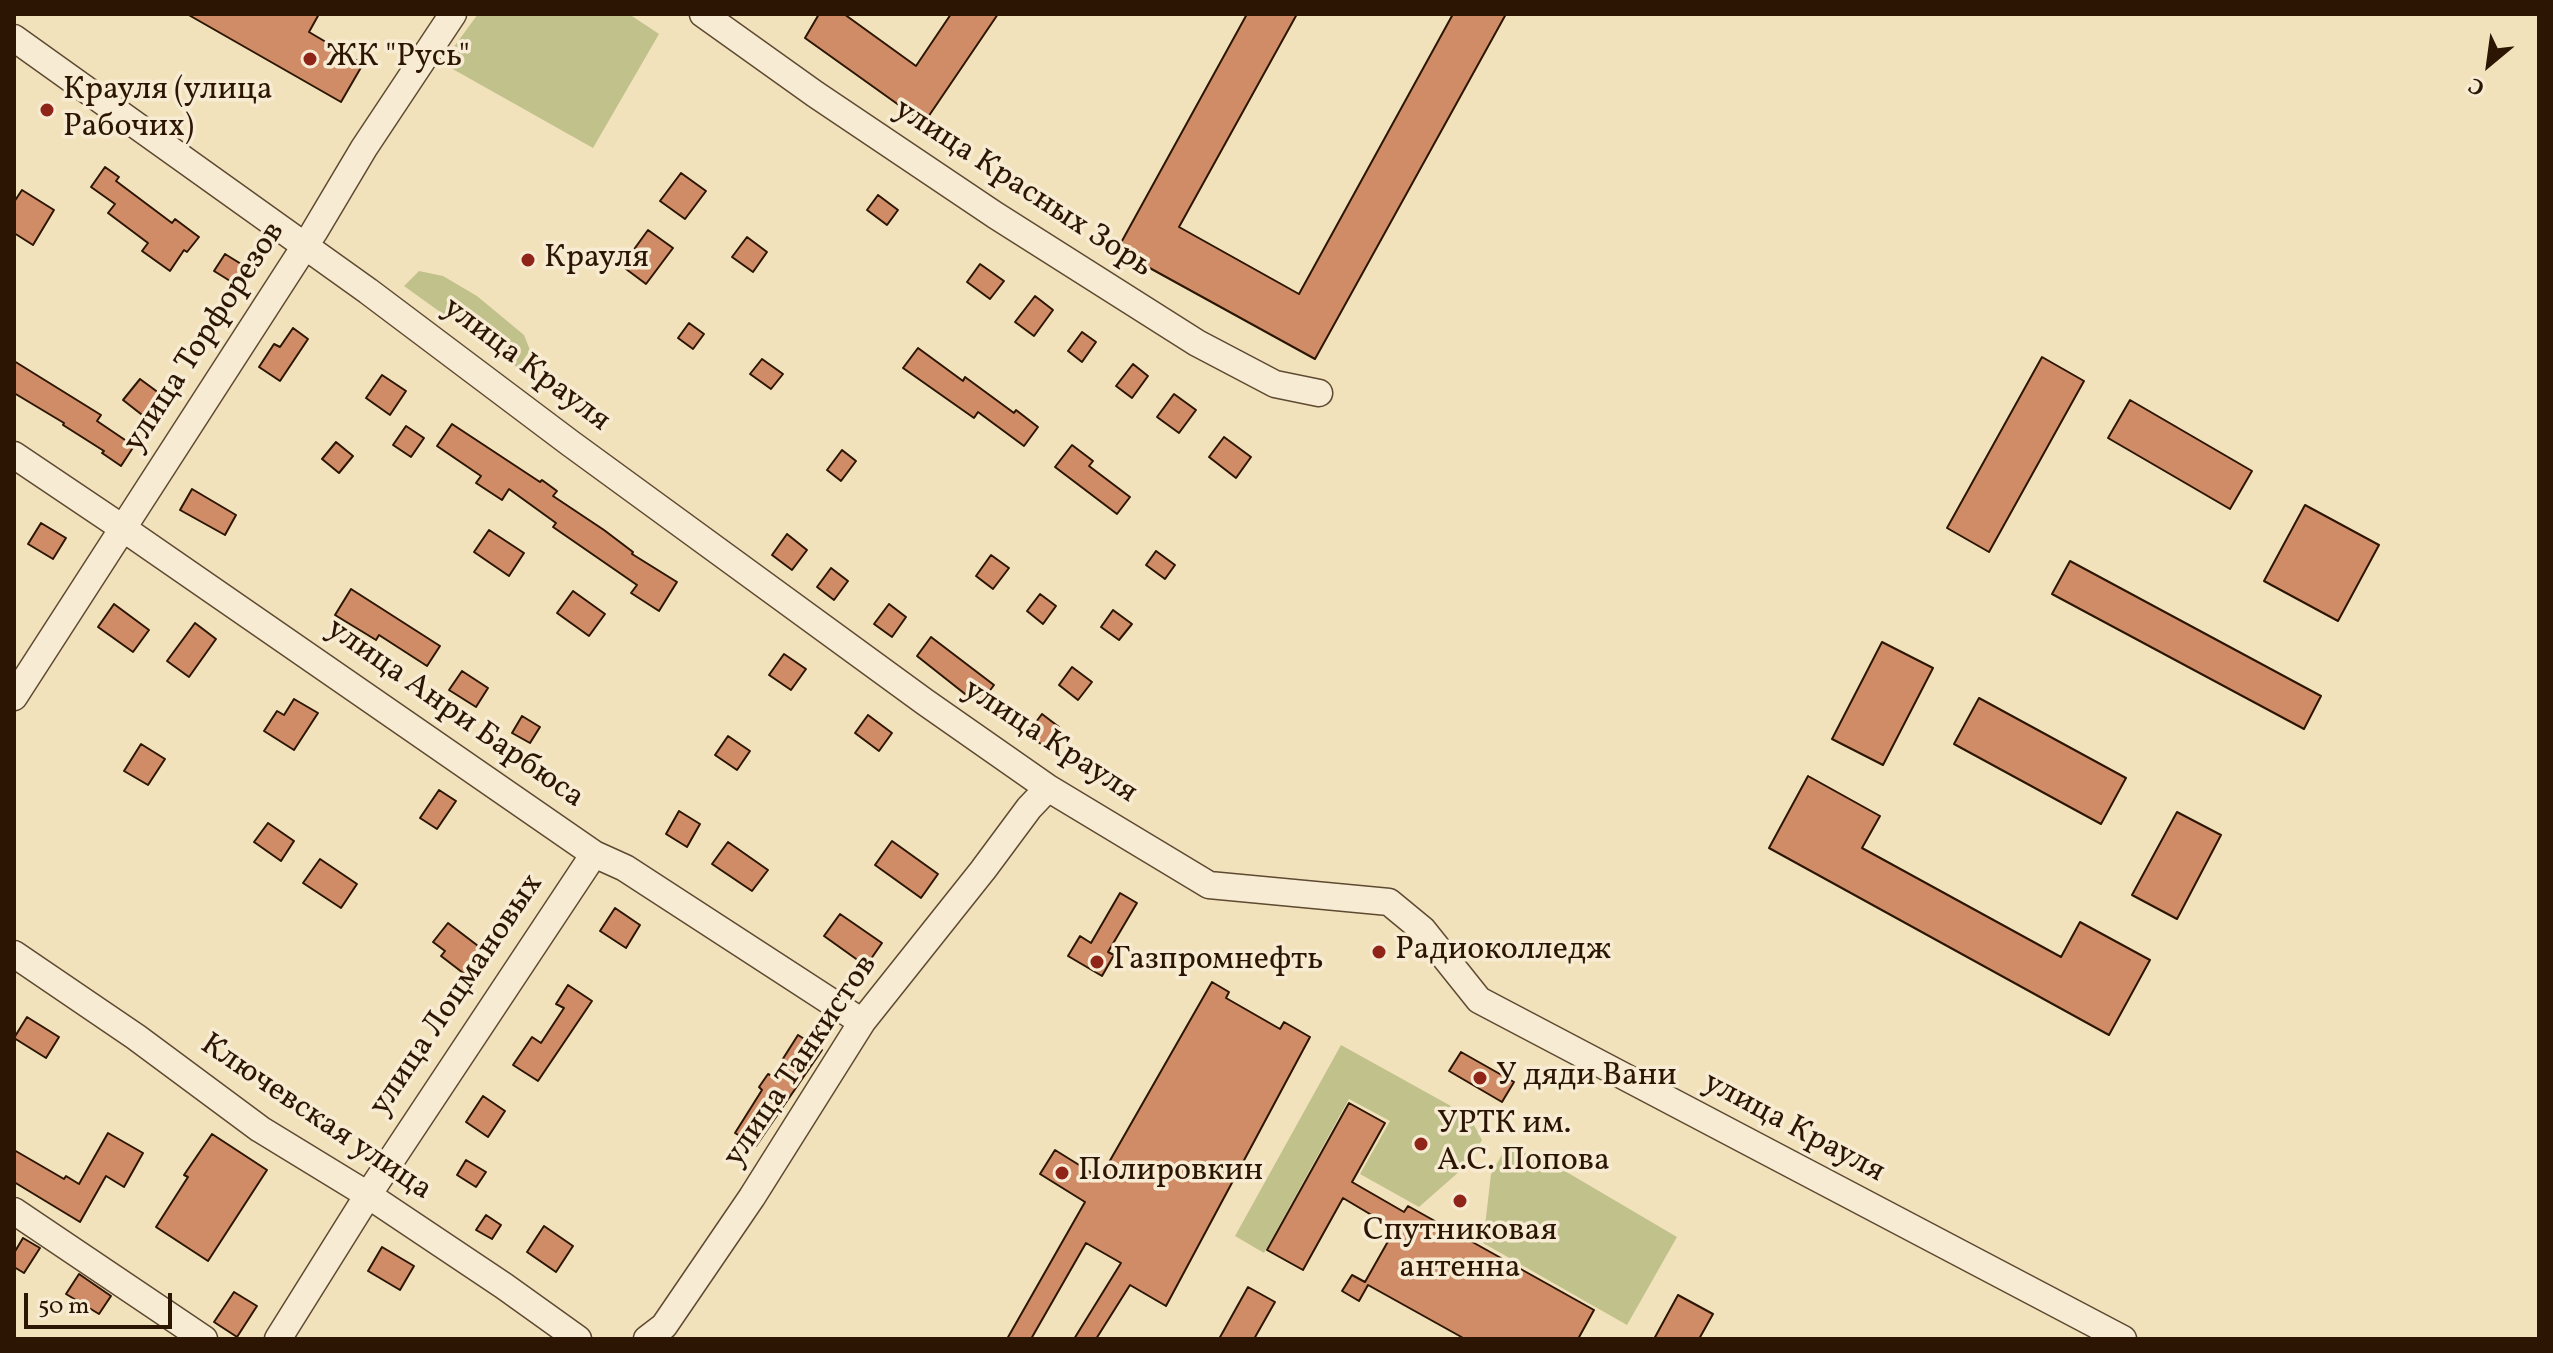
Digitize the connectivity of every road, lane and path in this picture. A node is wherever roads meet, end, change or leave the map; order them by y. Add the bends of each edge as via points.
1 (453, 14) edge
2 (703, 14) edge
3 (14, 38) edge
4 (305, 246) junction
5 (1319, 393) dead end
6 (14, 455) edge
7 (124, 529) junction
8 (14, 697) edge
9 (1048, 788) junction
10 (594, 854) junction
11 (14, 954) edge
12 (862, 1022) junction
13 (368, 1195) junction
14 (14, 1211) edge
15 (666, 1335) edge
16 (204, 1339) edge
17 (278, 1339) edge
18 (578, 1339) edge
19 (2123, 1339) edge

1 - 4 street, улица Торфорезов
2 - 5 street, улица Красных Зорь via 995,215 1197,343 1275,384
3 - 4 street, улица Крауля
4 - 7 street, улица Торфорезов
4 - 9 street, улица Крауля
6 - 7 street, улица Анри Барбюса
7 - 8 street, улица Торфорезов
7 - 10 street, улица Анри Барбюса
9 - 12 street, улица Танкистов
9 - 19 street, улица Крауля via 1209,885 1389,902 1423,930 1479,1000
10 - 12 street, улица Анри Барбюса via 625,868
10 - 13 street, улица Лоцмановых
11 - 13 street, Ключевская улица via 260,1129
12 - 15 street, улица Танкистов
13 - 17 street, улица Лоцмановых
13 - 18 street, Ключевская улица
14 - 16 street

